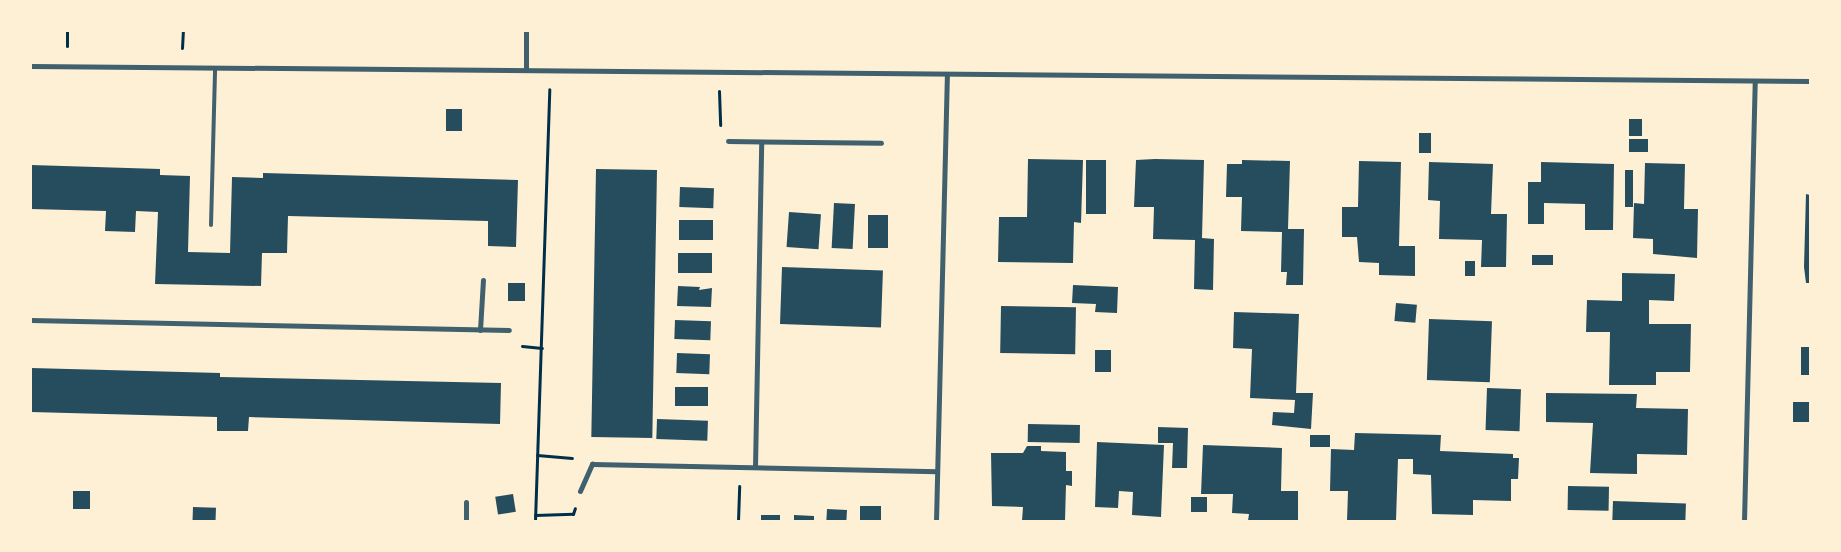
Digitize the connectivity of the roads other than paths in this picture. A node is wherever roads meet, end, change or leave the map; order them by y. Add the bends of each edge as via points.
1 (526, 31) edge
2 (31, 66) edge
3 (215, 68) junction
4 (526, 70) junction
5 (947, 74) junction
6 (1755, 81) junction
7 (1810, 81) edge
8 (728, 141) road end
9 (761, 142) junction
10 (881, 143) dead end
11 (211, 225) dead end
12 (483, 280) dead end
13 (31, 320) edge
14 (480, 330) junction
15 (509, 330) dead end
16 (755, 467) junction
17 (937, 471) junction
18 (580, 491) road end
19 (466, 502) dead end
20 (466, 521) edge
21 (936, 521) edge
22 (1744, 521) edge

1 - 4 street
2 - 3 street
3 - 4 street
3 - 11 lane
4 - 5 street
5 - 6 street
5 - 17 street
6 - 7 street
6 - 22 street
8 - 9 street
9 - 10 street
9 - 16 street
12 - 14 street
13 - 14 street
14 - 15 street
16 - 17 street
16 - 18 street via 592,464
17 - 21 street
19 - 20 street

